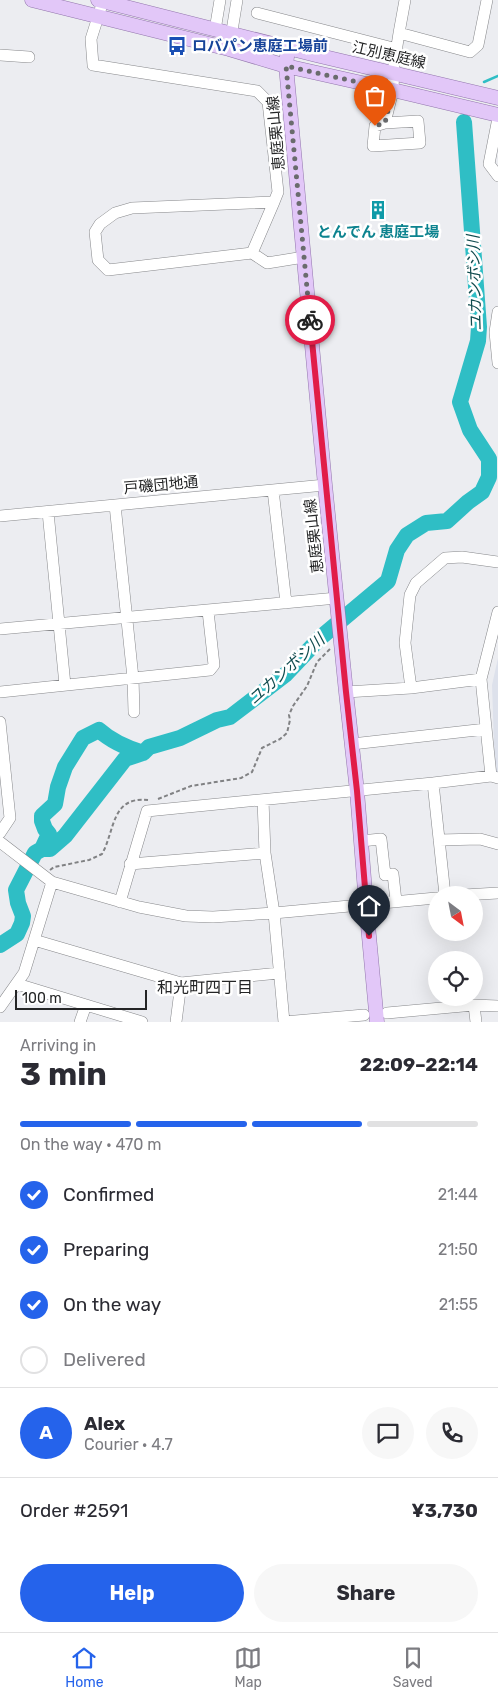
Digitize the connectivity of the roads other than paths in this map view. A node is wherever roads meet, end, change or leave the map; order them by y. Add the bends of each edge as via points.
1 (32, 0) edge
2 (220, 0) edge
3 (237, 0) edge
4 (405, 0) edge
5 (487, 0) edge
6 (100, 1) edge
7 (257, 13) dead end
8 (98, 16) junction
9 (215, 30) junction
10 (399, 33) junction
11 (231, 34) junction
12 (288, 47) junction
13 (229, 49) junction
14 (397, 49) junction
15 (0, 55) edge
16 (29, 57) dead end
17 (286, 66) junction
18 (394, 73) junction
19 (393, 90) junction
20 (498, 98) edge
21 (498, 117) edge
22 (385, 123) dead end
23 (498, 176) edge
24 (274, 202) junction
25 (252, 253) junction
26 (304, 257) junction
27 (498, 312) edge
28 (497, 355) edge
29 (325, 485) junction
30 (273, 490) junction
31 (115, 505) junction
32 (48, 512) junction
33 (0, 516) edge
34 (498, 562) edge
35 (337, 600) junction
36 (286, 603) junction
37 (208, 611) junction
38 (498, 612) edge
39 (127, 617) junction
40 (58, 624) junction
41 (0, 629) edge
42 (133, 678) junction
43 (481, 679) junction
44 (65, 686) junction
45 (411, 688) junction
46 (0, 692) edge
47 (346, 692) junction
48 (134, 712) dead end
49 (0, 722) edge
50 (486, 728) junction
51 (352, 744) junction
52 (495, 777) edge
53 (434, 783) junction
54 (357, 791) junction
55 (263, 800) junction
56 (0, 833) edge
57 (439, 840) junction
58 (361, 841) junction
59 (0, 842) edge
60 (498, 844) edge
61 (266, 853) junction
62 (383, 859) junction
63 (362, 861) junction
64 (130, 864) junction
65 (385, 875) junction
66 (364, 877) junction
67 (53, 879) junction
68 (444, 886) edge
69 (498, 893) edge
70 (483, 894) edge
71 (428, 899) edge
72 (120, 902) junction
73 (396, 902) junction
74 (366, 904) junction
75 (274, 913) junction
76 (34, 940) junction
77 (280, 973) junction
78 (181, 983) junction
79 (17, 984) junction
80 (86, 1004) junction
81 (483, 1005) edge
82 (0, 1006) edge
83 (467, 1006) edge
84 (474, 1006) edge
85 (498, 1006) edge
86 (364, 1015) dead end
87 (382, 1018) edge
88 (80, 1022) edge
89 (142, 1022) edge
90 (176, 1022) edge
91 (476, 1022) edge

1 - 8 main road
2 - 9 street
3 - 11 street
4 - 10 street
5 - 10 street via 478,45 470,52
6 - 8 street
6 - 9 main road, 江別恵庭線
7 - 14 street
8 - 13 main road
8 - 24 street via 91,39 93,65 257,91 268,102 278,192
9 - 11 main road, 江別恵庭線
10 - 14 street
11 - 12 main road, 江別恵庭線
11 - 13 street
12 - 17 main road, 恵庭栗山線
12 - 18 main road, 江別恵庭線
13 - 17 main road
14 - 18 street
15 - 16 street
17 - 19 main road
17 - 26 main road, 恵庭栗山線
18 - 19 street
18 - 20 main road, 江別恵庭線
19 - 21 main road
19 - 22 street
21 - 23 street via 489,164
24 - 25 street
24 - 25 street via 132,208 115,212 95,232 98,260 108,270
25 - 26 street via 267,262
26 - 29 main road, 恵庭栗山線
27 - 28 street via 495,332
29 - 30 street, 戸磯団地通
29 - 35 main road, 恵庭栗山線
30 - 31 street, 戸磯団地通
30 - 36 street
31 - 32 street, 戸磯団地通
31 - 39 street
32 - 33 street, 戸磯団地通
32 - 40 street
34 - 45 street via 444,558 416,584 410,595 405,643
35 - 36 street
35 - 47 main road, 恵庭栗山線
36 - 37 street
37 - 39 street
37 - 42 street via 214,665 210,670
38 - 43 street
39 - 40 street
39 - 42 street
40 - 41 street
40 - 44 street
42 - 44 street
42 - 48 street
43 - 45 street
43 - 50 street
44 - 46 street
45 - 47 street
47 - 51 main road, 恵庭栗山線
49 - 56 street via 10,818
50 - 51 street
50 - 52 street
51 - 54 main road, 恵庭栗山線
52 - 53 street
53 - 54 street
53 - 57 street
54 - 55 street
54 - 58 main road, 恵庭栗山線
55 - 61 street
55 - 64 street via 147,811
57 - 60 street via 480,839
57 - 68 street
58 - 62 street via 382,839
58 - 63 main road, 恵庭栗山線
59 - 67 street
61 - 64 street
61 - 75 street
62 - 63 street
62 - 65 street
63 - 66 main road, 恵庭栗山線
64 - 72 street
65 - 66 street
65 - 73 street via 393,874
66 - 74 main road, 恵庭栗山線
67 - 72 street
67 - 76 street
69 - 70 street
71 - 73 street
72 - 75 street via 186,916
73 - 74 street
74 - 75 street
74 - 87 main road, 恵庭栗山線
75 - 77 street
76 - 78 street
76 - 79 street via 24,973
77 - 78 street
77 - 86 street via 284,1022
78 - 90 street
79 - 80 street
79 - 82 street
80 - 88 street
80 - 89 street
81 - 85 street
83 - 87 street
84 - 91 street

